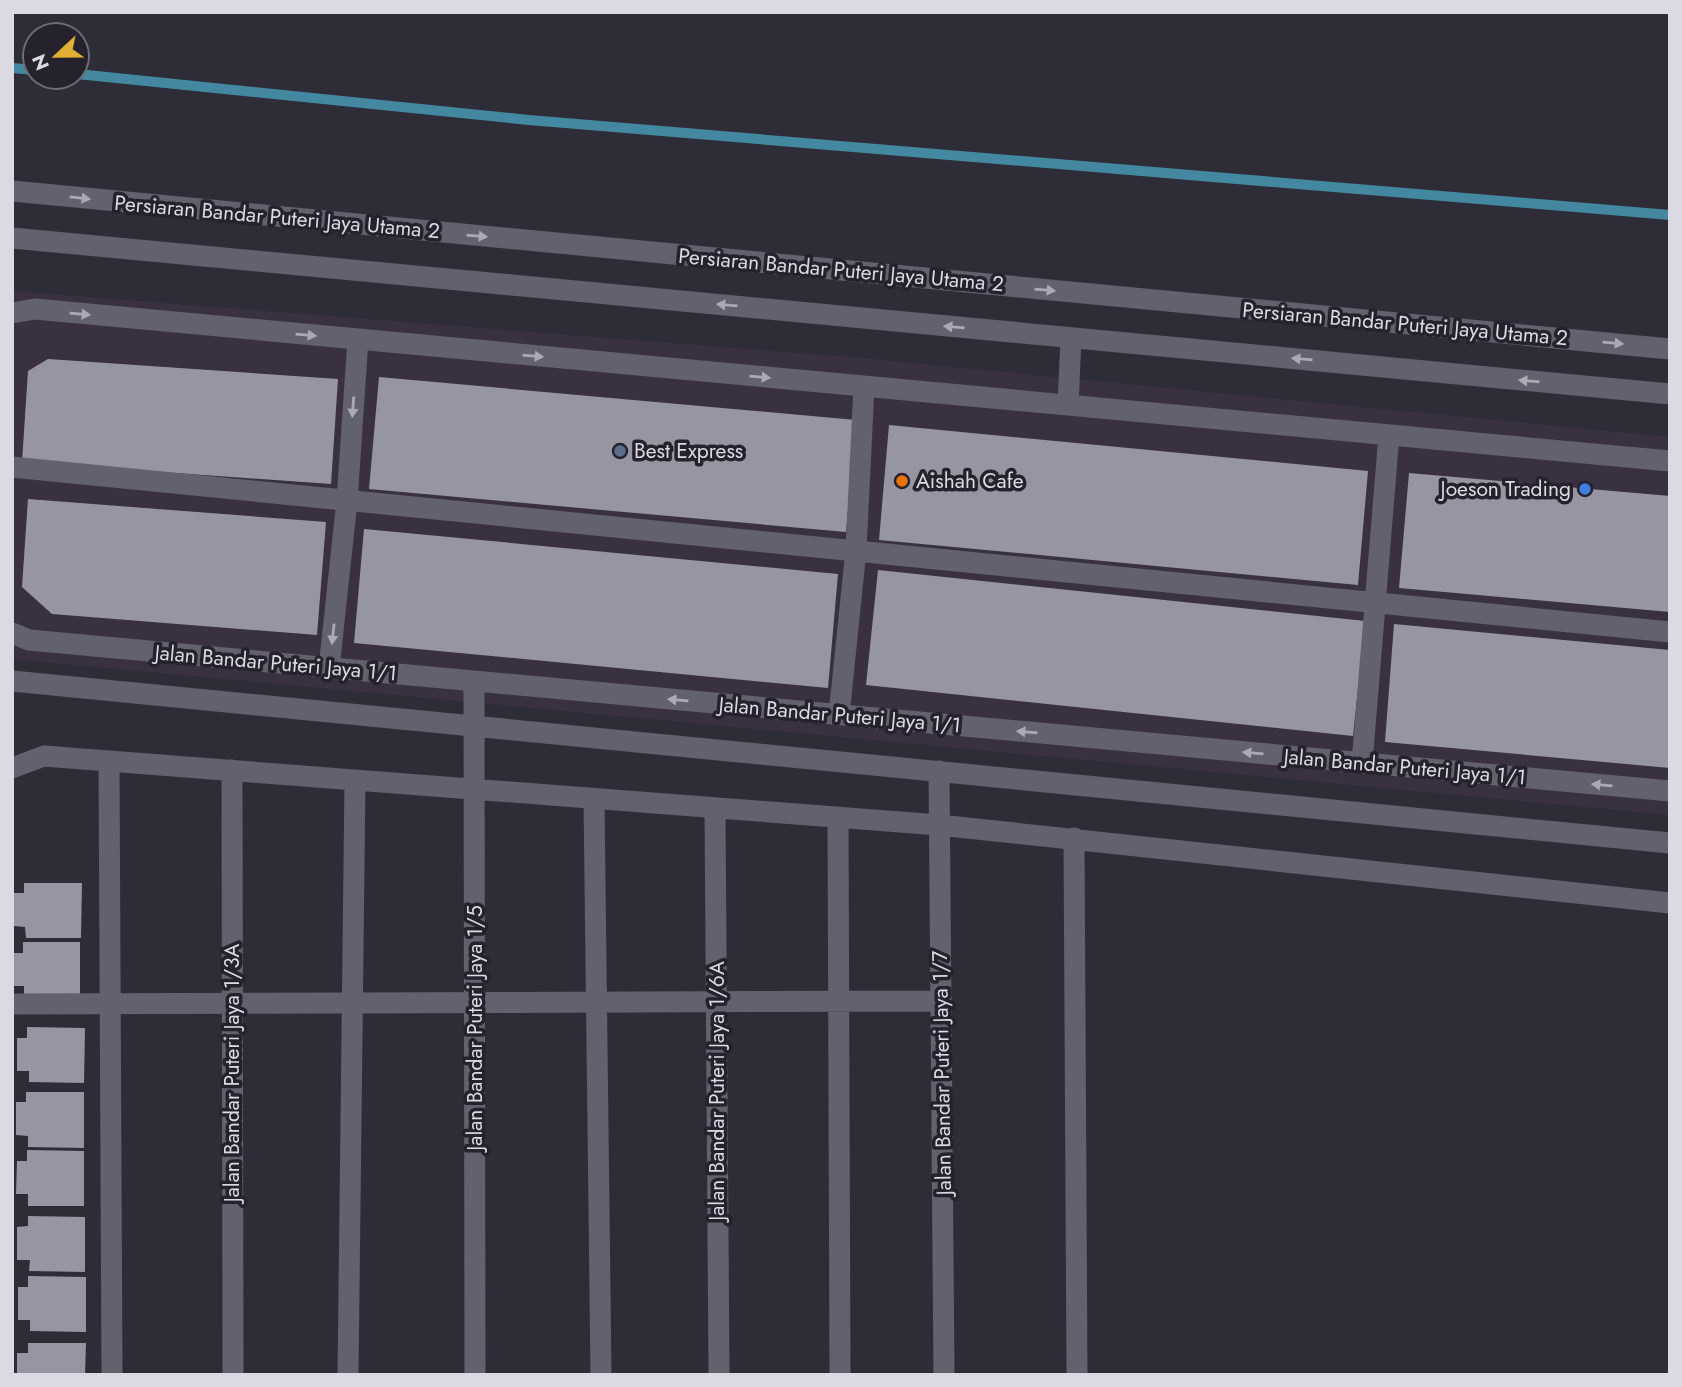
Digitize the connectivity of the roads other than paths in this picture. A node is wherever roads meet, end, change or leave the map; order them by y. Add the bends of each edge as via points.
1 (12, 191) edge
2 (12, 238) edge
3 (12, 313) edge
4 (1071, 338) junction
5 (358, 339) junction
6 (1670, 349) edge
7 (864, 386) junction
8 (1670, 394) edge
9 (1068, 405) junction
10 (1389, 435) junction
11 (1670, 461) edge
12 (12, 467) edge
13 (347, 501) junction
14 (856, 550) junction
15 (1374, 603) junction
16 (1670, 632) edge
17 (12, 634) edge
18 (329, 668) junction
19 (12, 681) edge
20 (474, 681) junction
21 (839, 715) junction
22 (474, 726) junction
23 (109, 761) junction
24 (1362, 762) junction
25 (12, 768) edge
26 (232, 770) junction
27 (939, 771) junction
28 (355, 780) junction
29 (475, 789) junction
30 (1670, 791) edge
31 (594, 799) junction
32 (715, 808) junction
33 (838, 818) junction
34 (939, 825) junction
35 (1074, 838) junction
36 (1670, 843) edge
37 (1670, 903) edge
38 (839, 1001) junction
39 (941, 1001) junction
40 (475, 1002) junction
41 (597, 1002) junction
42 (717, 1002) junction
43 (232, 1003) junction
44 (353, 1003) junction
45 (12, 1004) edge
46 (110, 1004) junction
47 (112, 1375) edge
48 (233, 1375) edge
49 (348, 1375) edge
50 (475, 1375) edge
51 (601, 1375) edge
52 (719, 1375) edge
53 (840, 1375) edge
54 (944, 1375) edge
55 (1077, 1375) edge

1 -> 6 street, Persiaran Bandar Puteri Jaya Utama 2
4 -> 2 street, Persiaran Bandar Puteri Jaya Utama 2
3 -> 5 street via 35,309
8 -> 4 street, Persiaran Bandar Puteri Jaya Utama 2
4 - 9 street
5 -> 7 street
5 -> 13 street
7 - 9 street
7 - 14 street
9 - 10 street
10 - 11 street
10 - 15 street
12 - 13 street
13 - 14 street
13 -> 18 street
14 - 15 street
14 - 21 street
15 - 16 street
15 - 24 street
17 - 18 street, Jalan Bandar Puteri Jaya 1/1 via 29,640
18 - 20 street, Jalan Bandar Puteri Jaya 1/1
19 - 22 street
21 -> 20 street, Jalan Bandar Puteri Jaya 1/1
20 - 22 street, Jalan Bandar Puteri Jaya 1/5
24 -> 21 street, Jalan Bandar Puteri Jaya 1/1
22 - 27 street
22 - 29 street, Jalan Bandar Puteri Jaya 1/5
23 - 25 street via 44,756
23 - 26 street
23 - 46 street
30 -> 24 street, Jalan Bandar Puteri Jaya 1/1
26 - 28 street
26 - 43 street, Jalan Bandar Puteri Jaya 1/3A
27 - 34 street, Jalan Bandar Puteri Jaya 1/7
27 - 36 street
28 - 29 street
28 - 44 street
29 - 31 street
29 - 40 street, Jalan Bandar Puteri Jaya 1/5
31 - 32 street
31 - 41 street
32 - 33 street
32 - 42 street, Jalan Bandar Puteri Jaya 1/6A
33 - 34 street
33 - 38 street
34 - 35 street
34 - 39 street, Jalan Bandar Puteri Jaya 1/7
35 - 37 street
35 - 55 street
38 - 39 street
38 - 42 street
38 - 53 street
39 - 54 street, Jalan Bandar Puteri Jaya 1/7
40 - 41 street
40 - 44 street
40 - 50 street, Jalan Bandar Puteri Jaya 1/5
41 - 42 street
41 - 51 street
42 - 52 street, Jalan Bandar Puteri Jaya 1/6A
43 - 44 street
43 - 46 street
43 - 48 street, Jalan Bandar Puteri Jaya 1/3A
44 - 49 street
45 - 46 street
46 - 47 street

